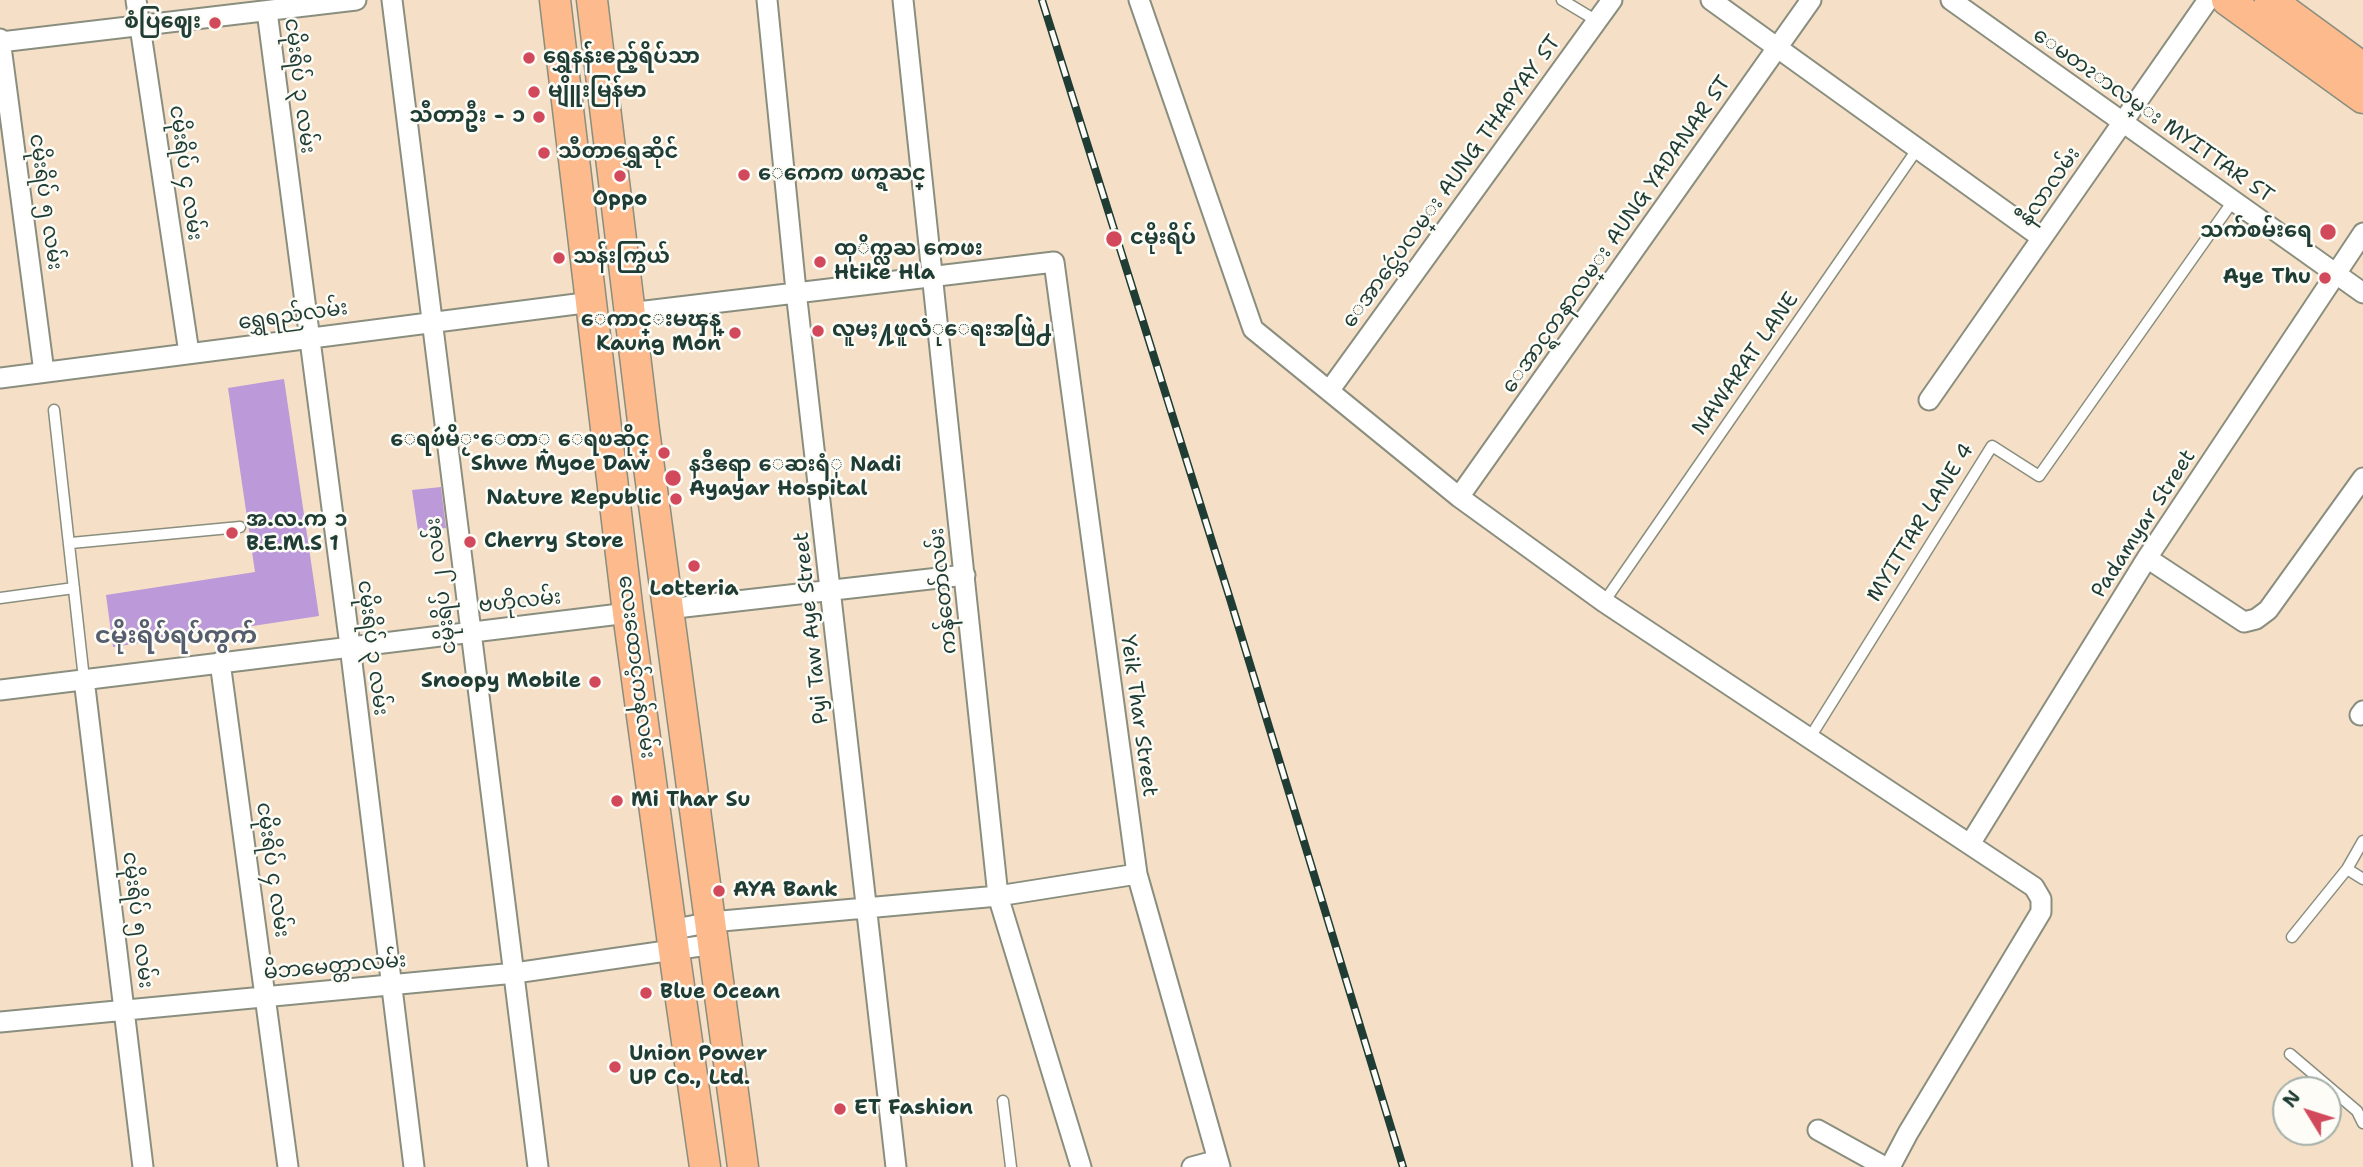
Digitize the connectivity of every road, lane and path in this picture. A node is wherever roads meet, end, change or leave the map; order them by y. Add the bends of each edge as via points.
1 (136, 0) edge
2 (356, 0) edge
3 (392, 0) edge
4 (555, 0) edge
5 (592, 0) edge
6 (767, 0) edge
7 (903, 0) edge
8 (1139, 0) edge
9 (1562, 0) edge
10 (1612, 0) edge
11 (1711, 0) edge
12 (1811, 0) edge
13 (1951, 0) edge
14 (2208, 0) edge
15 (2227, 0) edge
16 (2270, 0) edge
17 (267, 10) junction
18 (1597, 21) junction
19 (140, 26) junction
20 (0, 41) edge
21 (1778, 47) junction
22 (2363, 68) edge
23 (2363, 99) edge
24 (2122, 122) junction
25 (1918, 148) junction
26 (2233, 201) junction
27 (2363, 233) edge
28 (2042, 238) junction
29 (2336, 274) junction
30 (934, 276) junction
31 (796, 291) junction
32 (2363, 293) edge
33 (592, 302) junction
34 (629, 313) junction
35 (434, 321) junction
36 (308, 337) junction
37 (189, 353) junction
38 (44, 372) junction
39 (0, 378) edge
40 (1329, 391) junction
41 (1929, 400) dead end
42 (54, 410) dead end
43 (643, 430) junction
44 (607, 434) junction
45 (2363, 478) edge
46 (1459, 497) junction
47 (240, 527) dead end
48 (71, 543) junction
49 (2147, 558) junction
50 (965, 575) junction
51 (74, 588) junction
52 (830, 589) junction
53 (0, 598) edge
54 (1604, 602) junction
55 (667, 608) junction
56 (628, 613) junction
57 (470, 631) junction
58 (349, 646) junction
59 (220, 662) junction
60 (85, 679) junction
61 (0, 690) edge
62 (1809, 740) junction
63 (2363, 841) edge
64 (1970, 844) junction
65 (2347, 869) junction
66 (1137, 874) junction
67 (2363, 880) edge
68 (998, 896) junction
69 (867, 908) junction
70 (713, 933) junction
71 (2292, 937) dead end
72 (672, 940) junction
73 (515, 974) junction
74 (393, 985) junction
75 (266, 997) junction
76 (125, 1012) junction
77 (0, 1022) edge
78 (2290, 1054) dead end
79 (1003, 1101) dead end
80 (2363, 1123) edge
81 (1818, 1130) dead end
82 (1219, 1163) edge
83 (144, 1167) edge
84 (288, 1167) edge
85 (414, 1167) edge
86 (538, 1167) edge
87 (705, 1167) edge
88 (743, 1167) edge
89 (896, 1167) edge
90 (1011, 1167) edge
91 (1081, 1167) edge
92 (1192, 1167) edge
93 (1885, 1167) edge
94 (1890, 1167) edge

1 - 19 street, ငမိုးရိပ် ၄ လမ်း
2 - 17 street
3 - 35 street, ငမိုးရိပ် ၂ လမ်း
4 - 33 main road, လေးထောင့်ကန်လမ်း
5 - 34 main road, လေးထောင့်ကန်လမ်း
6 - 31 street, Pyi Taw Aye Street
7 - 30 street, ကန်တော်လမ်း
8 - 40 street via 1252,329
9 - 18 lane
10 - 18 street, ေအာင္သေဴပလမ္း AUNG THAPYAY ST
11 - 21 street
12 - 21 street, ေအာင္ရတနာလမ္း AUNG YADANAR ST
13 - 24 street, ေမတၩာလမ္း MYITTAR ST
14 - 24 street, နီလာလမ်း
15 - 23 main road
16 - 22 main road
17 - 19 street
17 - 36 street, ငမိုးရိပ် ၃ လမ်း
18 - 40 street, ေအာင္သေဴပလမ္း AUNG THAPYAY ST
19 - 20 street
19 - 37 street, ငမိုးရိပ် ၄ လမ်း
20 - 38 street, ငမိုးရိပ် ၅ လမ်း
21 - 25 street
21 - 46 street, ေအာင္ရတနာလမ္း AUNG YADANAR ST
24 - 26 street, ေမတၩာလမ္း MYITTAR ST
24 - 28 street, နီလာလမ်း
25 - 28 street
25 - 54 lane, NAWARAT LANE
26 - 29 street, ေမတၩာလမ္း MYITTAR ST
26 - 62 lane, MYITTAR LANE 4 via 2039,476 1992,446
27 - 29 street, Padamyar Street
28 - 41 street, နီလာလမ်း
29 - 32 street, ေမတၩာလမ္း MYITTAR ST
29 - 49 street, Padamyar Street
30 - 31 street
30 - 50 street, ကန်တော်လမ်း
30 - 66 street, Yeik Thar Street via 1054,262
31 - 34 street
31 - 52 street, Pyi Taw Aye Street
33 - 35 street, ရွှေရည်လမ်း
33 - 44 main road, လေးထောင့်ကန်လမ်း
34 - 43 main road, လေးထောင့်ကန်လမ်း
35 - 36 street, ရွှေရည်လမ်း
35 - 57 street, ငမိုးရိပ် ၂ လမ်း
36 - 37 street, ရွှေရည်လမ်း
36 - 58 street, ငမိုးရိပ် ၃ လမ်း
37 - 38 street, ရွှေရည်လမ်း
38 - 39 street, ရွှေရည်လမ်း
40 - 46 street
42 - 48 lane
43 - 44 main road
43 - 55 main road, လေးထောင့်ကန်လမ်း
44 - 56 main road, လေးထောင့်ကန်လမ်း
45 - 49 street via 2268,610 2256,620 2244,622
46 - 54 street
47 - 48 lane
48 - 51 lane
49 - 64 street, Padamyar Street
50 - 52 street
50 - 68 street, ကန်တော်လမ်း
51 - 53 lane
51 - 60 lane
52 - 55 street
52 - 69 street, Pyi Taw Aye Street
54 - 62 street
55 - 56 main road
55 - 70 main road, လေးထောင့်ကန်လမ်း
56 - 57 street, ဗဟိုလမ်း
56 - 72 main road, လေးထောင့်ကန်လမ်း
57 - 58 street, ဗဟိုလမ်း
57 - 73 street, ငမိုးရိပ် ၂ လမ်း
58 - 59 street, ဗဟိုလမ်း
58 - 74 street, ငမိုးရိပ် ၃ လမ်း
59 - 60 street, ဗဟိုလမ်း
59 - 75 street, ငမိုးရိပ် ၄ လမ်း
60 - 61 street, ဗဟိုလမ်း
60 - 76 street, ငမိုးရိပ် ၅ လမ်း
62 - 64 street
63 - 65 lane
64 - 94 street via 2034,887 2041,899 2040,912
65 - 67 lane
65 - 71 lane
66 - 68 street, မိဘမေတ္တာလမ်း
66 - 82 street, Yeik Thar Street
68 - 69 street, မိဘမေတ္တာလမ်း
68 - 91 street, ကန်တော်လမ်း
69 - 70 street, မိဘမေတ္တာလမ်း
69 - 89 street, Pyi Taw Aye Street
70 - 72 street, မိဘမေတ္တာလမ်း
70 - 88 main road, လေးထောင့်ကန်လမ်း
72 - 73 street, မိဘမေတ္တာလမ်း
72 - 87 main road, လေးထောင့်ကန်လမ်း
73 - 74 street, မိဘမေတ္တာလမ်း
73 - 86 street, ငမိုးရိပ် ၂ လမ်း
74 - 75 street, မိဘမေတ္တာလမ်း
74 - 85 street, ငမိုးရိပ် ၃ လမ်း
75 - 76 street, မိဘမေတ္တာလမ်း
75 - 84 street, ငမိုးရိပ် ၄ လမ်း
76 - 77 street, မိဘမေတ္တာလမ်း
76 - 83 street, ငမိုးရိပ် ၅ လမ်း
78 - 80 lane via 2357,1111
79 - 90 lane
81 - 93 street
82 - 92 street

